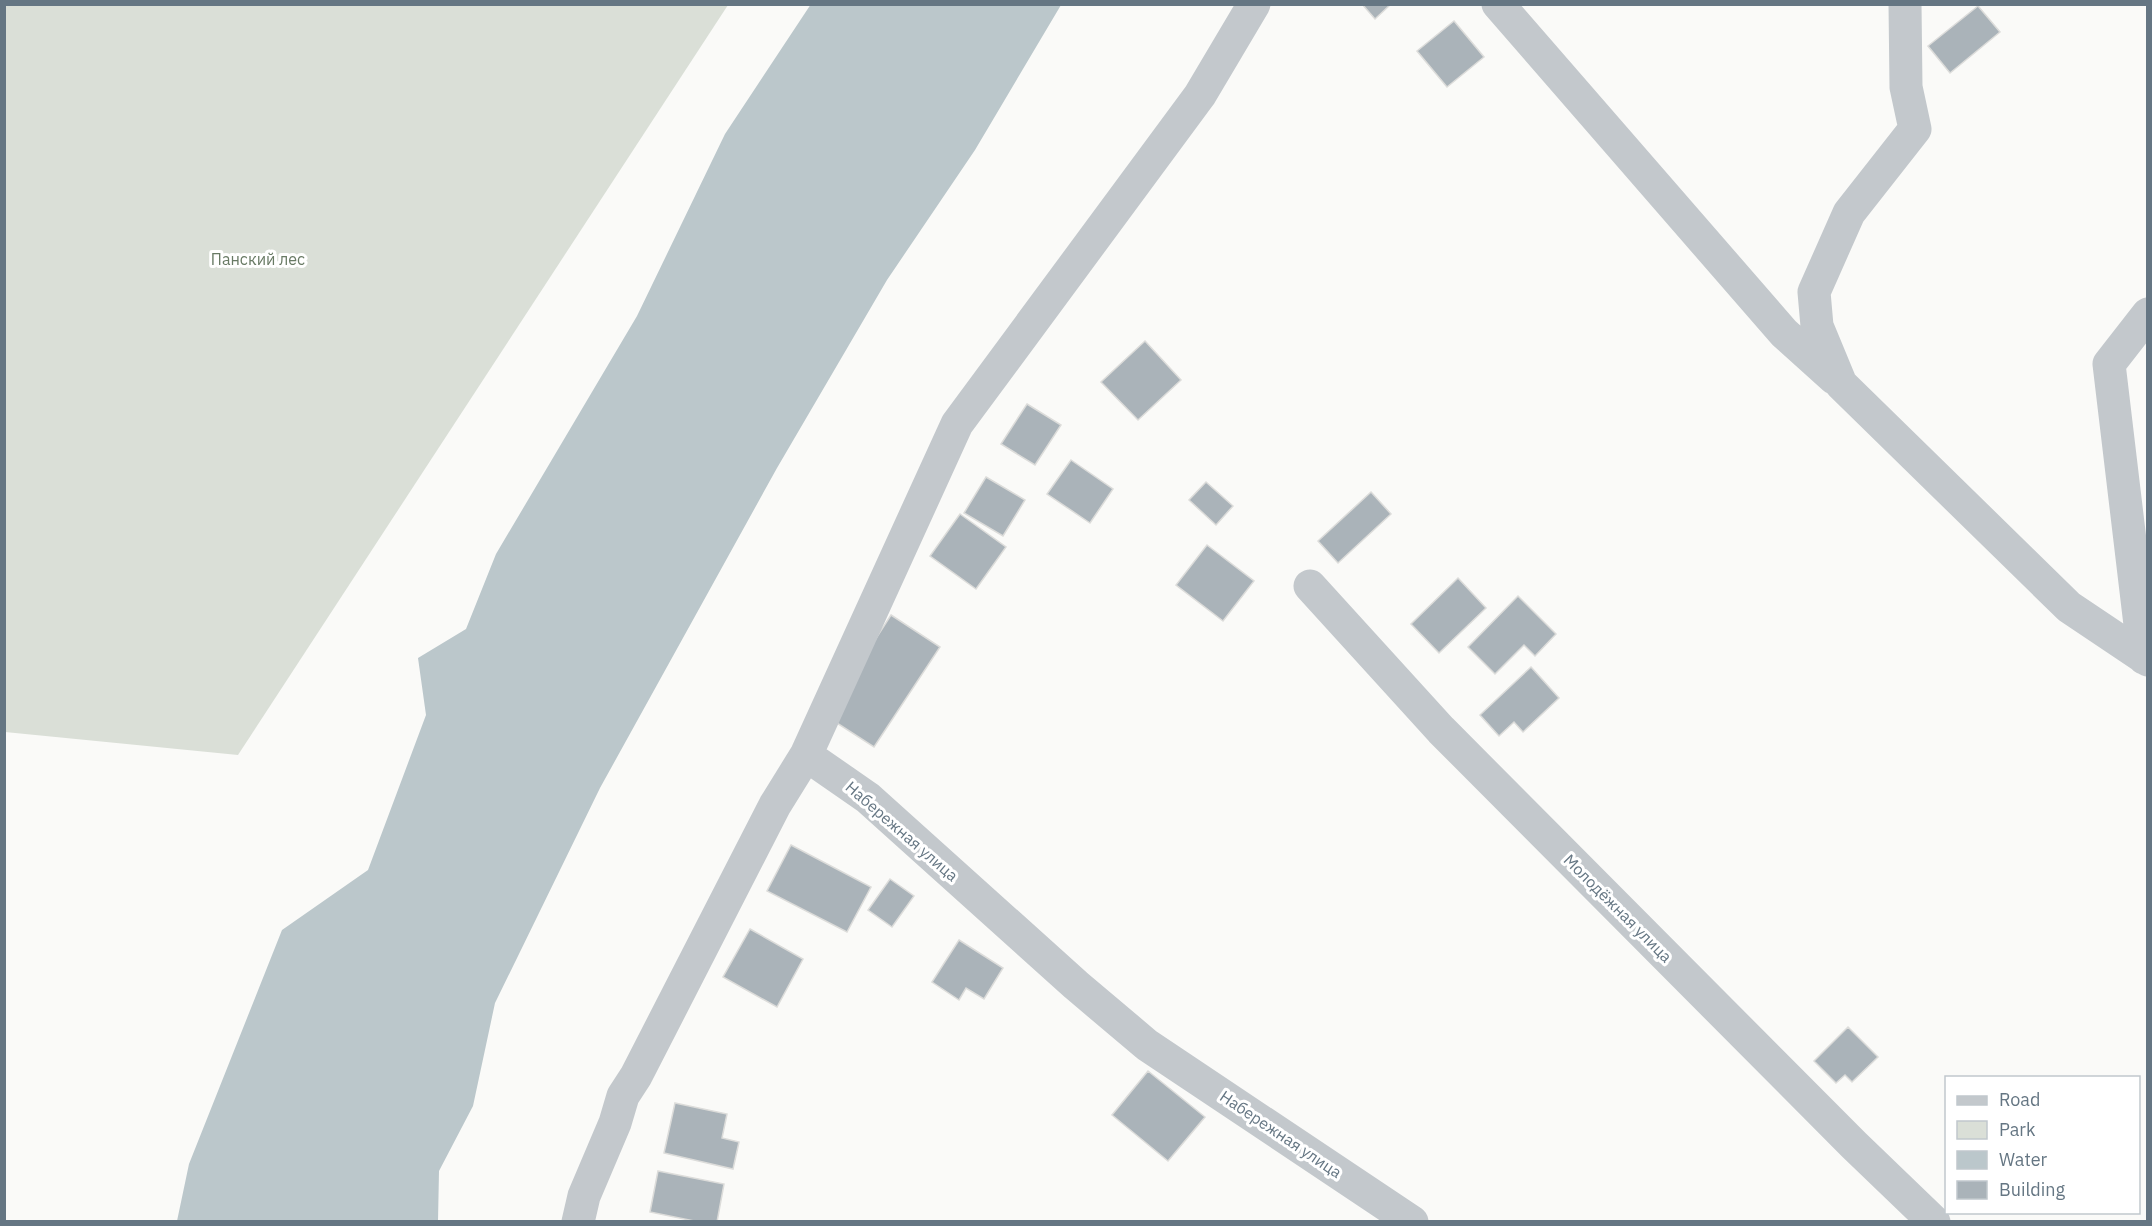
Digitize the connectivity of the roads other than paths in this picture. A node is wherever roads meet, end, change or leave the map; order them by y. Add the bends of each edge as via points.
1 (1254, 4) edge
2 (1498, 4) edge
3 (1905, 4) edge
4 (2148, 314) edge
5 (1841, 384) junction
6 (1310, 586) dead end
7 (2146, 659) edge
8 (806, 755) junction
9 (578, 1221) edge
10 (1412, 1221) edge
11 (1934, 1221) edge

1 - 8 street via 1200,95 957,424
2 - 5 street via 1784,333
3 - 5 street via 1906,87 1915,129 1849,213 1814,292 1817,327
4 - 7 street via 2109,364
5 - 7 street via 2069,607
6 - 11 street, Молодёжная улица via 1450,739 1854,1146
8 - 9 street via 775,805 623,1096
8 - 10 street, Набережная улица via 868,798 1147,1045

